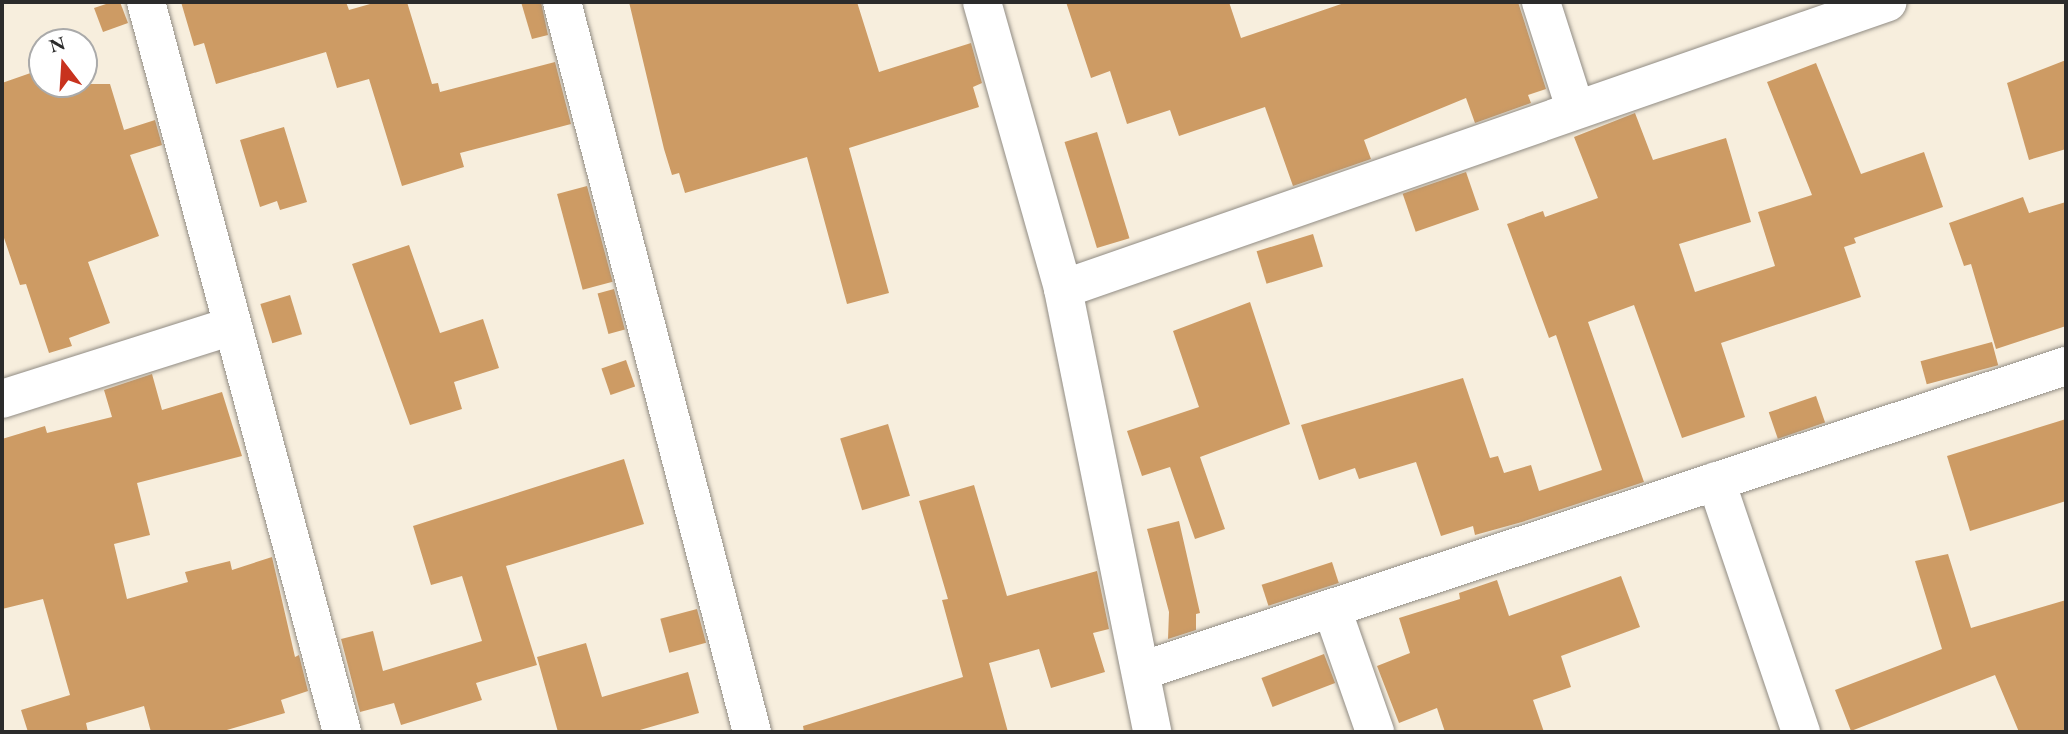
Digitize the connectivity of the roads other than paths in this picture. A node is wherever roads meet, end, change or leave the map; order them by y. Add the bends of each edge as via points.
1 (146, 2) edge
2 (562, 2) edge
3 (982, 2) edge
4 (1541, 2) edge
5 (1888, 2) edge
6 (1575, 108) junction
7 (1063, 289) junction
8 (232, 326) junction
9 (2066, 366) edge
10 (2, 399) edge
11 (1716, 481) junction
12 (1332, 609) junction
13 (1141, 671) junction
14 (342, 732) edge
15 (752, 732) edge
16 (1152, 732) edge
17 (1375, 732) edge
18 (1801, 732) edge

1 - 8 street
2 - 15 street
3 - 7 street
4 - 6 street
5 - 6 street
6 - 7 street via 1522,132
7 - 13 street
8 - 10 street
8 - 14 street
9 - 11 street
11 - 12 street
11 - 18 street
12 - 13 street
12 - 17 street
13 - 16 street

